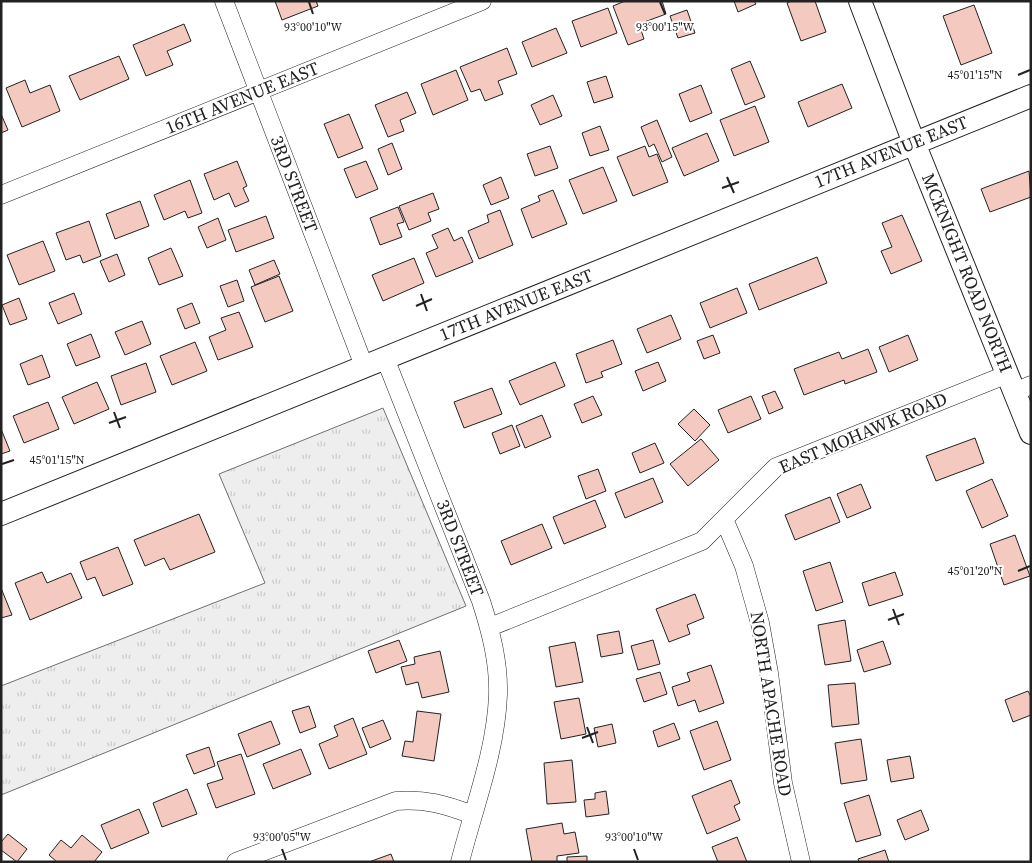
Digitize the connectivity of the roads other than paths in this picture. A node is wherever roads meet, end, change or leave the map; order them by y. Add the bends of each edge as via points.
1 (224, 1) edge
2 (482, 1) edge
3 (860, 1) edge
4 (258, 92) junction
5 (1031, 96) edge
6 (914, 143) junction
7 (1, 196) edge
8 (385, 358) junction
9 (364, 366) junction
10 (1018, 384) edge
11 (1031, 433) edge
12 (1, 514) edge
13 (724, 519) junction
14 (490, 627) junction
15 (473, 815) junction
16 (236, 862) edge
17 (460, 862) edge
18 (801, 862) edge

1 - 4 street, 3RD STREET
2 - 4 street, 16TH AVENUE EAST
3 - 6 street, MCKNIGHT ROAD NORTH
4 - 7 street, 16TH AVENUE EAST
4 - 9 street, 3RD STREET
5 - 6 street, 17TH AVENUE EAST
6 - 8 street, 17TH AVENUE EAST
6 - 10 street, MCKNIGHT ROAD NORTH
8 - 9 street, 17TH AVENUE EAST
8 - 14 street, 3RD STREET
9 - 12 street, 17TH AVENUE EAST
10 - 11 street, MCKNIGHT ROAD NORTH
10 - 13 street, EAST MOHAWK ROAD via 776,467
13 - 14 street, EAST MOHAWK ROAD via 702,541
13 - 18 street, NORTH APACHE ROAD via 744,566 760,622 783,783
14 - 15 street, 3RD STREET via 498,694 494,731
15 - 16 street via 439,803 396,801
15 - 17 street, 3RD STREET

